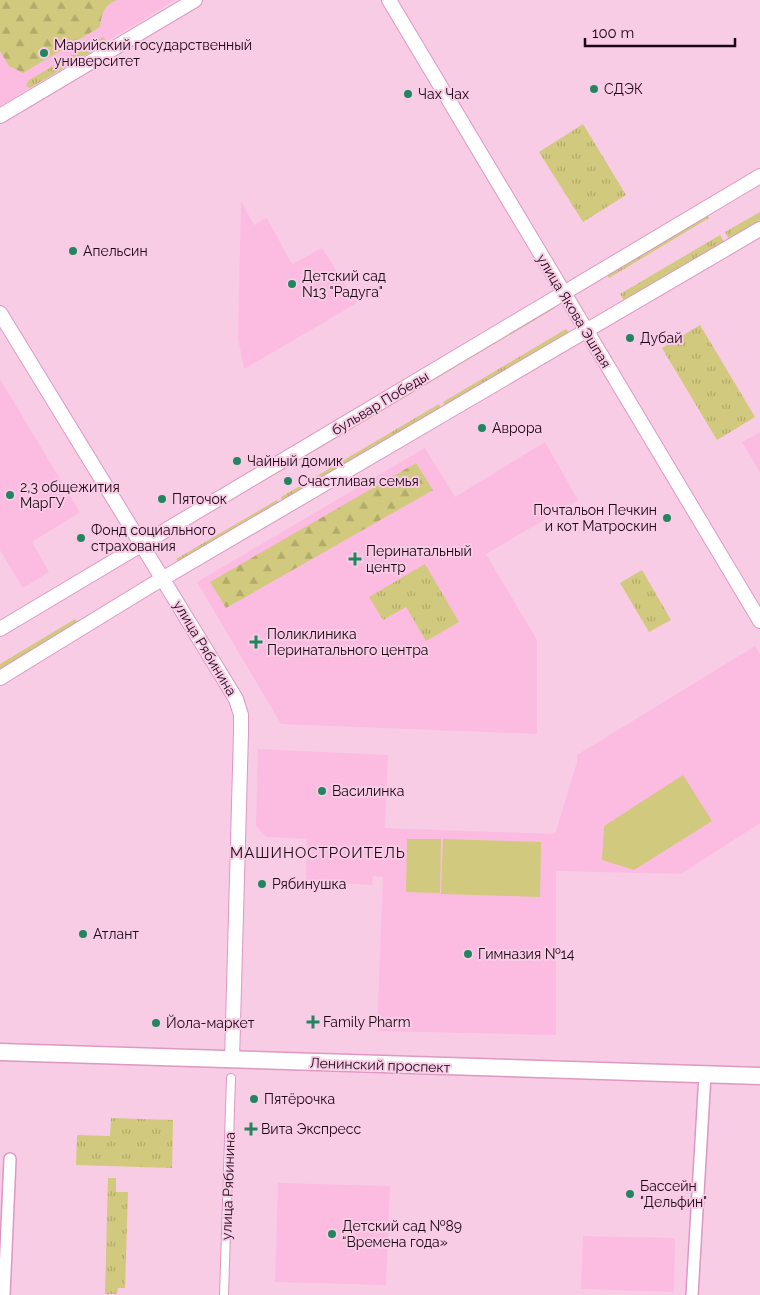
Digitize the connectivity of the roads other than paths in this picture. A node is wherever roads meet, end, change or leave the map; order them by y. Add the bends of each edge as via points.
1 (195, 0) edge
2 (389, 0) edge
3 (0, 116) edge
4 (760, 176) edge
5 (760, 229) edge
6 (564, 293) junction
7 (0, 313) edge
8 (586, 331) junction
9 (142, 545) junction
10 (163, 578) junction
11 (760, 621) edge
12 (0, 629) edge
13 (0, 678) edge
14 (0, 1052) edge
15 (232, 1060) junction
16 (705, 1074) junction
17 (760, 1076) edge
18 (231, 1078) dead end
19 (10, 1159) dead end
20 (4, 1295) edge
21 (224, 1295) edge
22 (692, 1295) edge

1 - 3 street
2 - 6 street, улица Якова Эшпая
4 - 6 street, бульвар Победы
5 - 8 street
6 - 8 street, улица Якова Эшпая
6 - 9 street, бульвар Победы
7 - 9 street, улица Рябинина
8 - 10 street
8 - 11 street, улица Якова Эшпая
9 - 10 street, улица Рябинина
9 - 12 street, бульвар Победы
10 - 13 street
10 - 15 street, улица Рябинина via 236,699 241,715
14 - 15 main road, Ленинский проспект
15 - 16 main road, Ленинский проспект
16 - 17 main road, Ленинский проспект
16 - 22 street
18 - 21 street, улица Рябинина
19 - 20 street

